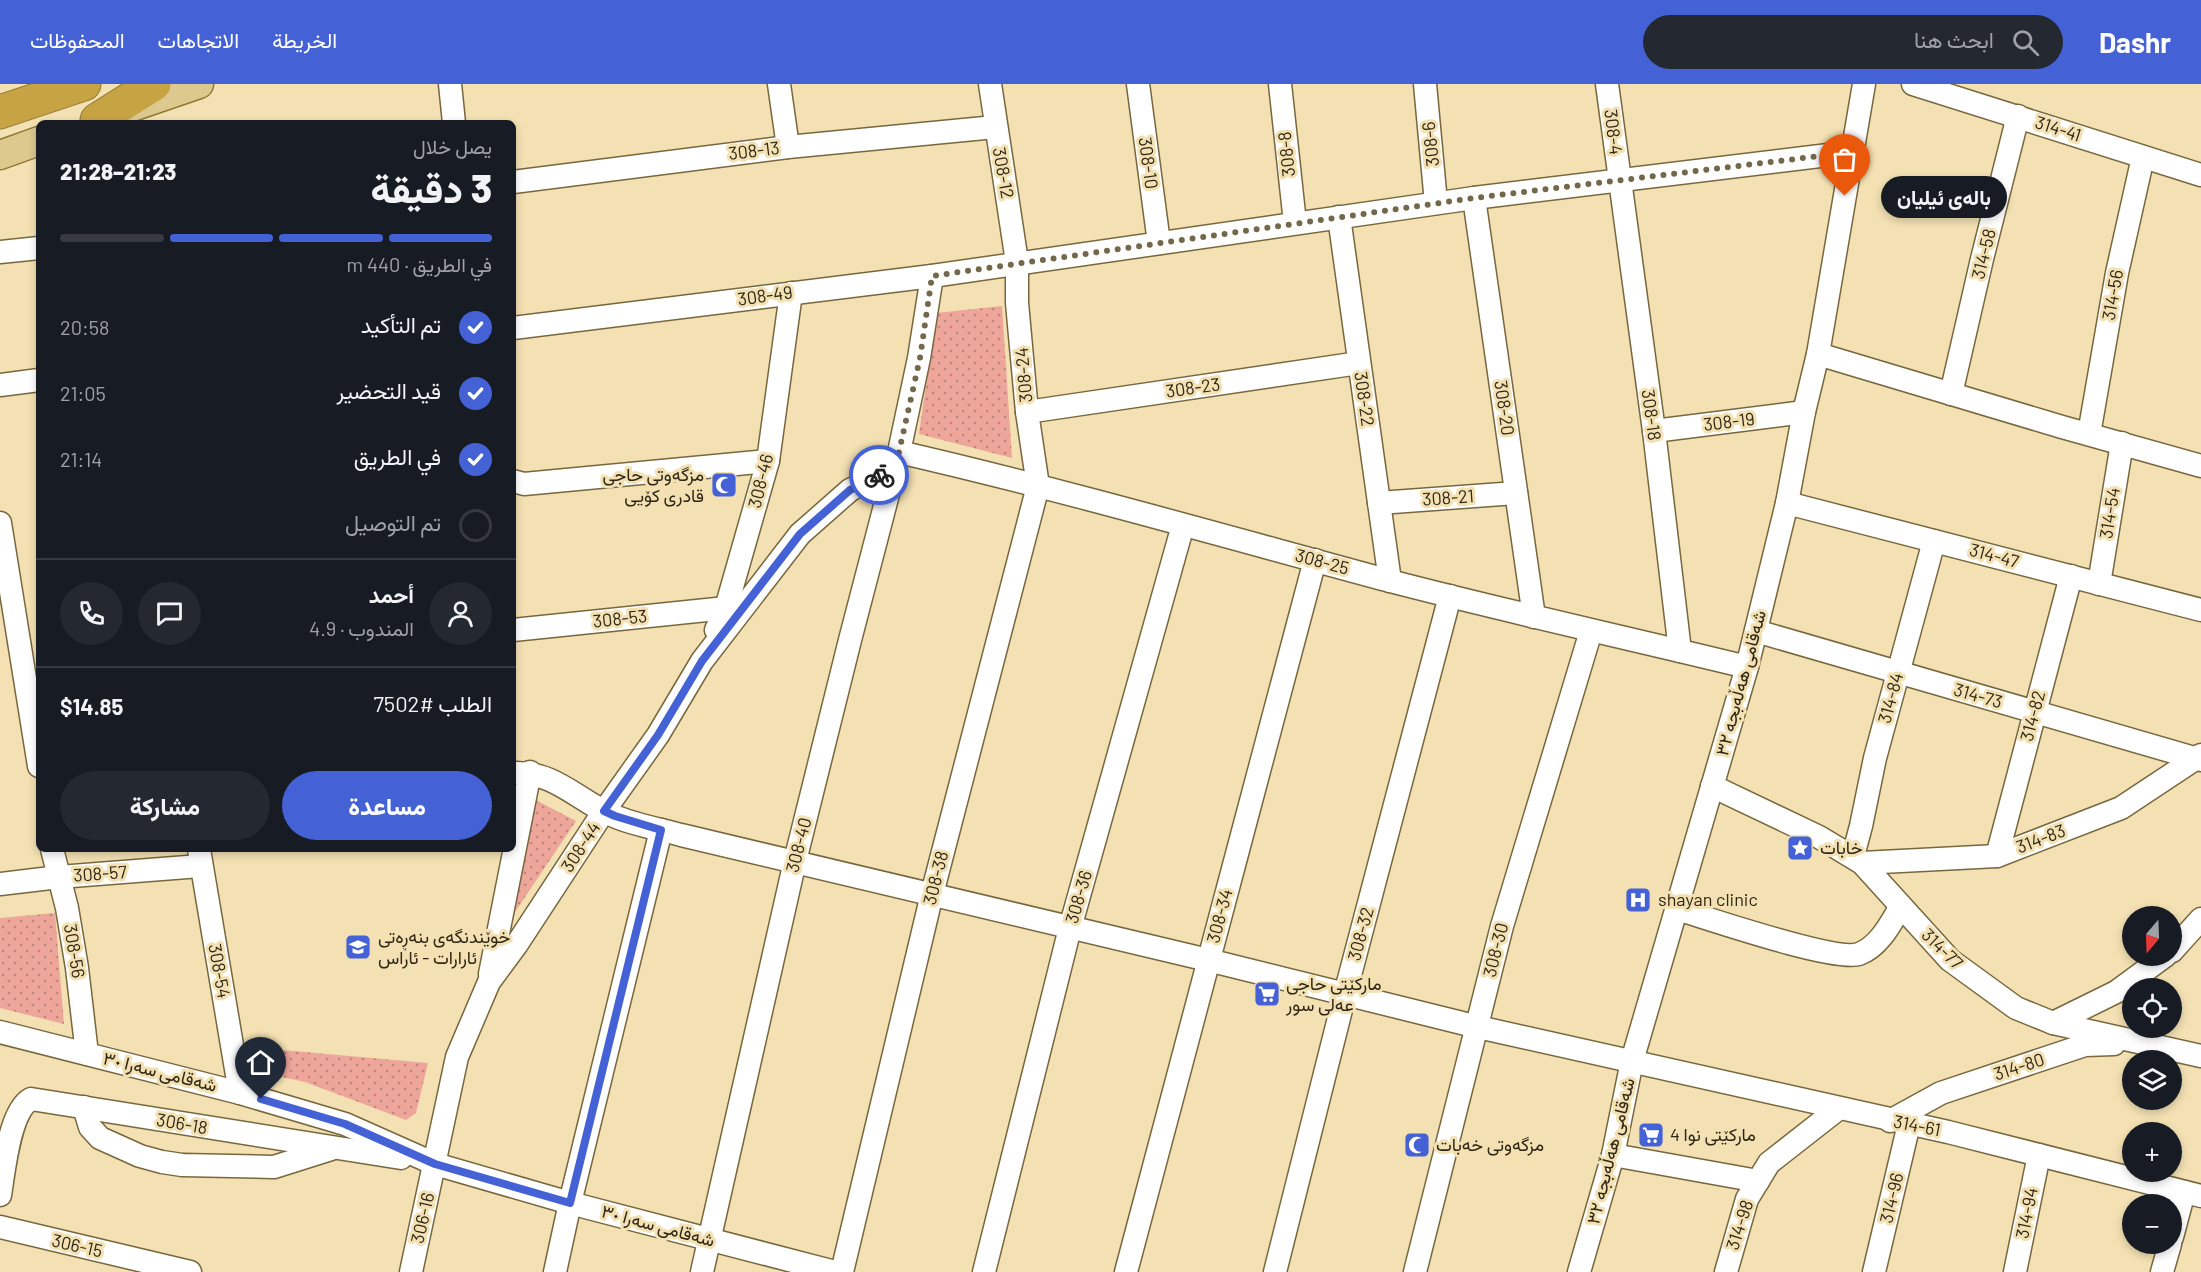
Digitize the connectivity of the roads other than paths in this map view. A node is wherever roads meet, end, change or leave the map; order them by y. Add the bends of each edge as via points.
1 (84, 84) edge
2 (154, 84) edge
3 (199, 84) edge
4 (450, 84) edge
5 (779, 84) edge
6 (990, 84) edge
7 (1138, 84) edge
8 (1280, 84) edge
9 (1425, 84) edge
10 (1607, 84) edge
11 (1864, 84) edge
12 (1913, 84) edge
13 (0, 112) edge
14 (2018, 116) junction
15 (94, 120) edge
16 (95, 120) edge
17 (454, 120) edge
18 (995, 127) junction
19 (36, 142) edge
20 (788, 147) junction
21 (1853, 152) junction
22 (0, 154) edge
23 (2143, 158) junction
24 (2201, 175) edge
25 (1620, 180) junction
26 (516, 182) edge
27 (1474, 198) junction
28 (1436, 203) junction
29 (1339, 217) junction
30 (1295, 223) junction
31 (1159, 243) junction
32 (36, 248) edge
33 (0, 252) edge
34 (1017, 262) junction
35 (932, 276) junction
36 (791, 293) junction
37 (516, 328) edge
38 (1818, 354) junction
39 (1359, 363) junction
40 (36, 380) edge
41 (0, 385) edge
42 (1952, 394) junction
43 (1027, 412) junction
44 (1804, 412) junction
45 (1654, 431) junction
46 (2089, 435) junction
47 (2122, 443) junction
48 (897, 460) junction
49 (768, 461) junction
50 (2201, 466) edge
51 (516, 483) edge
52 (1038, 486) junction
53 (1516, 493) junction
54 (1379, 503) junction
55 (1787, 503) junction
56 (0, 523) edge
57 (1183, 525) junction
58 (1934, 541) junction
59 (1315, 560) junction
60 (2071, 576) junction
61 (1390, 581) junction
62 (2099, 584) junction
63 (1450, 596) junction
64 (726, 608) junction
65 (2201, 610) edge
66 (1534, 617) junction
67 (516, 630) edge
68 (1756, 631) junction
69 (1591, 632) junction
70 (1680, 651) junction
71 (702, 661) junction
72 (1747, 667) junction
73 (1897, 673) junction
74 (2034, 712) junction
75 (36, 747) edge
76 (2199, 758) edge
77 (522, 773) edge
78 (1712, 786) junction
79 (516, 811) edge
80 (604, 811) junction
81 (661, 830) junction
82 (53, 852) edge
83 (510, 852) edge
84 (1997, 856) junction
85 (200, 858) edge
86 (1857, 860) junction
87 (795, 861) junction
88 (59, 877) junction
89 (0, 884) edge
90 (932, 894) junction
91 (1901, 906) junction
92 (1677, 909) junction
93 (2201, 920) edge
94 (1070, 928) junction
95 (2182, 940) edge
96 (1208, 960) junction
97 (2151, 966) edge
98 (489, 982) junction
99 (1345, 994) junction
100 (2054, 1023) junction
101 (1478, 1027) junction
102 (0, 1032) edge
103 (2155, 1046) junction
104 (87, 1054) junction
105 (2201, 1056) edge
106 (1632, 1061) junction
107 (240, 1093) junction
108 (84, 1107) junction
109 (1838, 1109) junction
110 (1900, 1122) junction
111 (338, 1147) junction
112 (1613, 1155) junction
113 (2039, 1155) junction
114 (435, 1164) junction
115 (1758, 1181) junction
116 (2193, 1194) edge
117 (0, 1195) edge
118 (570, 1203) junction
119 (2182, 1217) edge
120 (0, 1227) edge
121 (710, 1240) junction
122 (2167, 1254) edge
123 (190, 1272) edge
124 (411, 1272) edge
125 (555, 1272) edge
126 (702, 1272) edge
127 (835, 1272) edge
128 (842, 1272) edge
129 (984, 1272) edge
130 (1126, 1272) edge
131 (1275, 1272) edge
132 (1415, 1272) edge
133 (1579, 1272) edge
134 (1726, 1272) edge
135 (1874, 1272) edge
136 (2015, 1272) edge
137 (2162, 1272) edge

1 - 13 highway
2 - 15 highway
3 - 16 main road
4 - 17 street
5 - 20 street
6 - 18 street, 308-12
7 - 31 street, 308-10
8 - 30 street, 308-8
9 - 28 street, 308-6
10 - 25 street, 308-4
11 - 21 street, شەقامی هەڵەبجە ٣٢
12 - 14 street, 314-41
14 - 23 street, 314-41
14 - 42 street, 314-58
18 - 20 street, 308-13
18 - 34 street, 308-12
19 - 22 main road
20 - 26 street, 308-13
21 - 25 street, 308-49
21 - 38 street, شەقامی هەڵەبجە ٣٢
23 - 24 street, 314-41
23 - 46 street, 314-56 via 2117,273
25 - 27 street, 308-49
25 - 45 street, 308-18
27 - 28 street, 308-49
27 - 53 street, 308-20
28 - 29 street, 308-49
29 - 30 street, 308-49
29 - 39 street, 308-22
30 - 31 street, 308-49
31 - 34 street, 308-49
32 - 33 street
34 - 35 street, 308-49
34 - 43 street, 308-24
35 - 36 street, 308-49
35 - 48 street, 308-40 via 920,358
36 - 37 street, 308-49
36 - 49 street, 308-46
38 - 42 street
38 - 44 street, شەقامی هەڵەبجە ٣٢
39 - 43 street, 308-23
39 - 54 street, 308-22
40 - 41 street
42 - 46 street
43 - 52 street, 308-24
44 - 45 street, 308-19
44 - 55 street, شەقامی هەڵەبجە ٣٢
45 - 70 street, 308-18
46 - 47 street
47 - 50 street
47 - 62 street, 314-54
48 - 52 street, 308-25 via 989,473
48 - 71 street, 308-44 via 850,490 800,534
48 - 87 street, 308-40
49 - 51 street
49 - 64 street, 308-46
52 - 57 street, 308-25
52 - 90 street, 308-38
53 - 54 street, 308-21
53 - 66 street, 308-20
54 - 61 street, 308-22
55 - 58 street, 314-47
55 - 68 street, شەقامی هەڵەبجە ٣٢
56 - 75 street
57 - 59 street, 308-25
57 - 94 street, 308-36
58 - 60 street, 314-47
58 - 73 street, 314-84
59 - 61 street, 308-25
59 - 96 street, 308-34
60 - 62 street, 314-47
60 - 74 street, 314-82
61 - 63 street, 308-25
62 - 65 street, 314-47
63 - 66 street, 308-25
63 - 99 street, 308-32
64 - 67 street, 308-53
64 - 71 street, 308-46
66 - 69 street, 308-25
68 - 72 street, شەقامی هەڵەبجە ٣٢
68 - 73 street, 314-73
69 - 70 street, 308-25
69 - 101 street, 308-30 via 1502,926
70 - 72 street, 308-25
71 - 80 street, 308-44 via 658,735
72 - 78 street, شەقامی هەڵەبجە ٣٢
73 - 74 street, 314-73
73 - 86 street, 314-84 via 1875,758
74 - 76 street, 314-73
74 - 84 street, 314-82
76 - 84 street, 314-83 via 2121,808
77 - 79 street
77 - 80 street, 314-61 via 560,784
78 - 86 street, 314-77
78 - 92 street, شەقامی هەڵەبجە ٣٢
80 - 81 street, 314-61
80 - 98 street, 308-44
81 - 87 street, 314-61
81 - 118 street
82 - 88 street, 308-56
83 - 98 street
84 - 86 street, 314-83
85 - 88 street, 308-57
85 - 107 street, 308-54
86 - 91 street, 314-77
87 - 90 street, 314-61
87 - 121 street, 308-40
88 - 89 street, 308-57
88 - 104 street, 308-56 via 77,968
90 - 94 street, 314-61
90 - 128 street, 308-38
91 - 92 street via 1876,943 1859,954 1838,954 1771,938
91 - 100 street, 314-77 via 1950,960 2016,1008
92 - 106 street, شەقامی هەڵەبجە ٣٢
93 - 95 street
94 - 96 street, 314-61
94 - 129 street, 308-36
96 - 99 street, 314-61
96 - 130 street, 308-34
97 - 100 street via 2116,992
98 - 114 street, 308-44 via 457,1057
99 - 101 street, 314-61
99 - 131 street, 308-32
100 - 103 street, 314-77
101 - 106 street, 314-61
101 - 132 street, 308-30
102 - 104 street, شەقامی سەرا ٣٠
103 - 105 street, 314-77
103 - 110 street, 314-80 via 2085,1046 1941,1092
104 - 107 street, شەقامی سەرا ٣٠
106 - 109 street, 314-61
106 - 112 street, شەقامی هەڵەبجە ٣٢
107 - 114 street, شەقامی سەرا ٣٠ via 345,1124
108 - 111 street, 306-18
108 - 111 street via 90,1127 100,1138 162,1162 274,1167
108 - 117 street, 306-18 via 31,1100 24,1103 11,1133
109 - 110 street, 314-61
109 - 115 street, 314-98 via 1770,1163
110 - 113 street, 314-61
110 - 135 street, 314-96
111 - 114 street, 306-18
112 - 115 street
112 - 133 street, شەقامی هەڵەبجە ٣٢
113 - 116 street, 314-61
113 - 136 street, 314-94
114 - 118 street, شەقامی سەرا ٣٠
114 - 124 street, 306-16
115 - 134 street, 314-98 via 1747,1199
116 - 119 street
118 - 121 street, شەقامی سەرا ٣٠
118 - 125 street
120 - 123 street, 306-15
121 - 126 street, 308-40
121 - 127 street, شەقامی سەرا ٣٠
122 - 137 street

